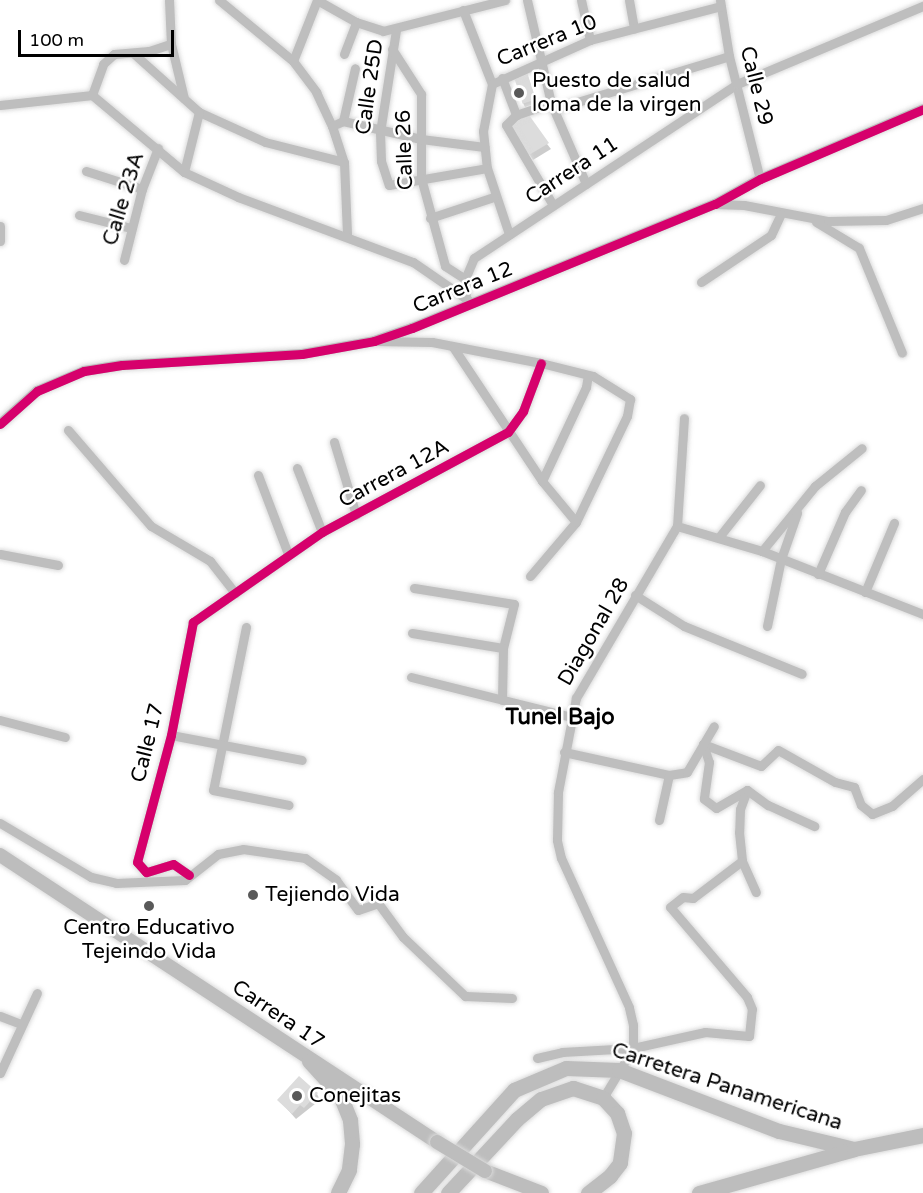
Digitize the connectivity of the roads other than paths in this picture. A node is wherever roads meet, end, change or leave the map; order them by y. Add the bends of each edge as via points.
1 (169, 0) edge
2 (219, 0) edge
3 (317, 0) edge
4 (505, 0) edge
5 (527, 0) edge
6 (581, 0) edge
7 (629, 0) edge
8 (721, 3) edge
9 (910, 5) edge
10 (923, 6) edge
11 (463, 10) junction
12 (356, 22) junction
13 (634, 29) junction
14 (396, 30) junction
15 (590, 40) junction
16 (171, 44) junction
17 (392, 49) junction
18 (133, 53) junction
19 (344, 54) dead end
20 (729, 56) junction
21 (540, 59) junction
22 (293, 61) junction
23 (354, 68) dead end
24 (502, 78) junction
25 (492, 84) junction
26 (736, 84) junction
27 (92, 96) junction
28 (184, 99) junction
29 (0, 105) edge
30 (553, 106) junction
31 (923, 109) edge
32 (199, 112) junction
33 (516, 115) junction
34 (343, 121) junction
35 (332, 126) junction
36 (380, 132) junction
37 (421, 140) junction
38 (485, 147) junction
39 (158, 148) junction
40 (344, 162) junction
41 (487, 168) junction
42 (86, 171) dead end
43 (184, 172) junction
44 (421, 178) junction
45 (760, 179) junction
46 (586, 184) junction
47 (142, 189) junction
48 (494, 197) junction
49 (715, 204) junction
50 (553, 205) junction
51 (923, 208) edge
52 (781, 213) junction
53 (79, 215) dead end
54 (430, 218) junction
55 (811, 220) junction
56 (0, 226) edge
57 (131, 228) junction
58 (509, 234) junction
59 (348, 235) junction
60 (0, 241) edge
61 (124, 260) dead end
62 (465, 279) junction
63 (701, 282) dead end
64 (469, 302) junction
65 (374, 341) junction
66 (453, 347) junction
67 (902, 353) dead end
68 (541, 363) junction
69 (588, 375) junction
70 (684, 418) dead end
71 (0, 424) edge
72 (68, 430) dead end
73 (508, 432) junction
74 (334, 442) dead end
75 (862, 448) dead end
76 (297, 468) dead end
77 (258, 475) dead end
78 (542, 481) junction
79 (760, 485) dead end
80 (861, 490) dead end
81 (799, 505) junction
82 (356, 515) junction
83 (576, 522) junction
84 (894, 523) dead end
85 (677, 526) junction
86 (322, 532) junction
87 (719, 537) junction
88 (762, 551) junction
89 (0, 554) edge
90 (288, 554) junction
91 (781, 559) junction
92 (58, 565) dead end
93 (818, 574) junction
94 (530, 576) dead end
95 (414, 588) dead end
96 (865, 592) junction
97 (235, 593) junction
98 (635, 595) junction
99 (923, 614) edge
100 (246, 627) dead end
101 (767, 627) dead end
102 (412, 633) dead end
103 (503, 648) junction
104 (802, 674) dead end
105 (411, 677) dead end
106 (502, 700) junction
107 (571, 717) junction
108 (0, 720) edge
109 (714, 726) dead end
110 (171, 735) junction
111 (64, 737) dead end
112 (703, 744) junction
113 (221, 745) junction
114 (564, 752) junction
115 (302, 760) dead end
116 (669, 775) junction
117 (923, 779) edge
118 (747, 790) junction
119 (289, 805) dead end
120 (659, 820) dead end
121 (0, 823) edge
122 (814, 826) dead end
123 (0, 855) edge
124 (742, 861) junction
125 (189, 875) junction
126 (756, 892) dead end
127 (37, 993) dead end
128 (512, 998) dead end
129 (0, 1016) edge
130 (21, 1024) junction
131 (633, 1048) junction
132 (537, 1058) dead end
133 (309, 1060) junction
134 (620, 1070) junction
135 (0, 1073) edge
136 (603, 1098) junction
137 (923, 1135) edge
138 (854, 1149) junction
139 (338, 1193) edge
140 (421, 1193) edge
141 (448, 1193) edge
142 (542, 1193) edge
143 (588, 1193) edge
144 (699, 1193) edge

1 - 16 street
2 - 22 street
3 - 12 street
3 - 22 street
4 - 11 street
5 - 21 street
6 - 15 street
7 - 13 street
8 - 13 street, Carrera 10
8 - 20 street, Calle 29
9 - 10 street, Carrera 11
9 - 26 street, Carrera 11
11 - 14 street
11 - 25 street
12 - 14 street via 383,31
12 - 19 street
13 - 15 street, Carrera 10
14 - 17 street, Calle 25D
15 - 21 street, Carrera 10
16 - 18 street
16 - 28 street
17 - 36 street, Calle 25D
17 - 37 street, Calle 26 via 421,94
18 - 27 street via 114,54 103,64
18 - 28 street
20 - 26 street, Calle 29
20 - 30 street
21 - 24 street, Carrera 10
21 - 30 street
22 - 35 street
23 - 34 street
24 - 25 street, Carrera 10
24 - 33 street
25 - 38 street via 483,131
26 - 45 street, Calle 29
26 - 46 street, Carrera 11
27 - 29 street
27 - 39 street
28 - 32 street
30 - 33 street
30 - 46 street
31 - 45 street, Carrera 12
32 - 40 street via 264,142
32 - 43 street
33 - 50 street via 506,124
34 - 35 street
34 - 36 street
35 - 40 street
36 - 37 street
36 - 44 street, Calle 25D via 381,161 389,185
37 - 38 street
37 - 44 street, Calle 26
38 - 41 street
39 - 43 street
39 - 47 street, Calle 23A
40 - 59 street
41 - 44 street
41 - 48 street
42 - 47 street
43 - 59 street via 238,197
44 - 54 street, Calle 26
45 - 49 street, Carrera 12
46 - 50 street, Carrera 11
47 - 57 street, Calle 23A
48 - 54 street
48 - 58 street
49 - 52 street
49 - 64 street, Carrera 12
50 - 58 street, Carrera 11
51 - 55 street via 886,220
52 - 55 street
52 - 63 street via 771,235
53 - 57 street
54 - 62 street, Calle 26 via 445,266
55 - 67 street via 859,248
56 - 60 street
57 - 61 street, Calle 23A
58 - 62 street, Carrera 11 via 474,258
59 - 64 street via 412,262
62 - 64 street
64 - 65 street, Carrera 12
65 - 66 street
65 - 71 street, Carrera 12 via 302,354 122,365 84,371 37,392
66 - 68 street
66 - 73 street
68 - 69 street
68 - 73 street, Carrera 12A via 523,411
69 - 78 street
69 - 83 street via 630,399 627,416
70 - 85 street, Diagonal 28
72 - 97 street via 151,526 210,561
73 - 78 street
73 - 82 street, Carrera 12A
74 - 82 street
75 - 81 street via 815,486
76 - 86 street
77 - 90 street
78 - 83 street
79 - 87 street
80 - 93 street via 845,512
81 - 88 street
81 - 91 street
82 - 86 street, Carrera 12A
83 - 94 street
84 - 96 street
85 - 87 street
85 - 98 street, Diagonal 28
86 - 90 street, Carrera 12A
87 - 88 street
88 - 91 street
89 - 92 street
90 - 97 street, Carrera 12A
91 - 93 street
91 - 101 street
93 - 96 street
95 - 103 street via 514,604
96 - 99 street
97 - 110 street, Calle 17 via 193,622
98 - 104 street via 684,626
98 - 107 street, Diagonal 28 via 576,698
100 - 113 street
102 - 103 street
103 - 106 street
105 - 106 street
106 - 107 street
107 - 114 street, Diagonal 28
108 - 111 street
109 - 112 street
110 - 113 street
110 - 125 street, Calle 17 via 137,862 146,872 173,864
112 - 116 street via 687,772
112 - 117 street via 761,766 778,750 835,782 854,787 861,805 872,814 892,806
112 - 118 street via 709,762 704,799 716,808
113 - 115 street
113 - 119 street via 213,790
114 - 116 street
114 - 131 street, Diagonal 28 via 557,840 561,858 629,1007
116 - 120 street
118 - 122 street via 768,805
118 - 124 street via 740,809
121 - 125 street via 91,877 140,884 185,880
123 - 133 main road, Carrera 17
124 - 126 street
124 - 131 street via 693,898 683,897 669,907 747,997 752,1009 749,1036 705,1032
125 - 128 street via 218,854 243,849 305,858 336,880 358,910 378,903 403,938 465,996
127 - 130 street
129 - 130 street
130 - 135 street
131 - 132 street via 562,1052
131 - 134 street
133 - 139 highway via 340,1095 350,1120 349,1170
133 - 142 main road, Carrera 17, bridge via 485,1171
134 - 136 street
134 - 138 highway, Carretera Panamericana via 779,1131
134 - 140 highway, Carretera Panamericana via 566,1068 514,1090
136 - 141 highway via 573,1088 541,1099
136 - 143 highway via 617,1113 624,1147 610,1176
137 - 138 highway, Carretera Panamericana
138 - 144 highway, Carretera Panamericana

